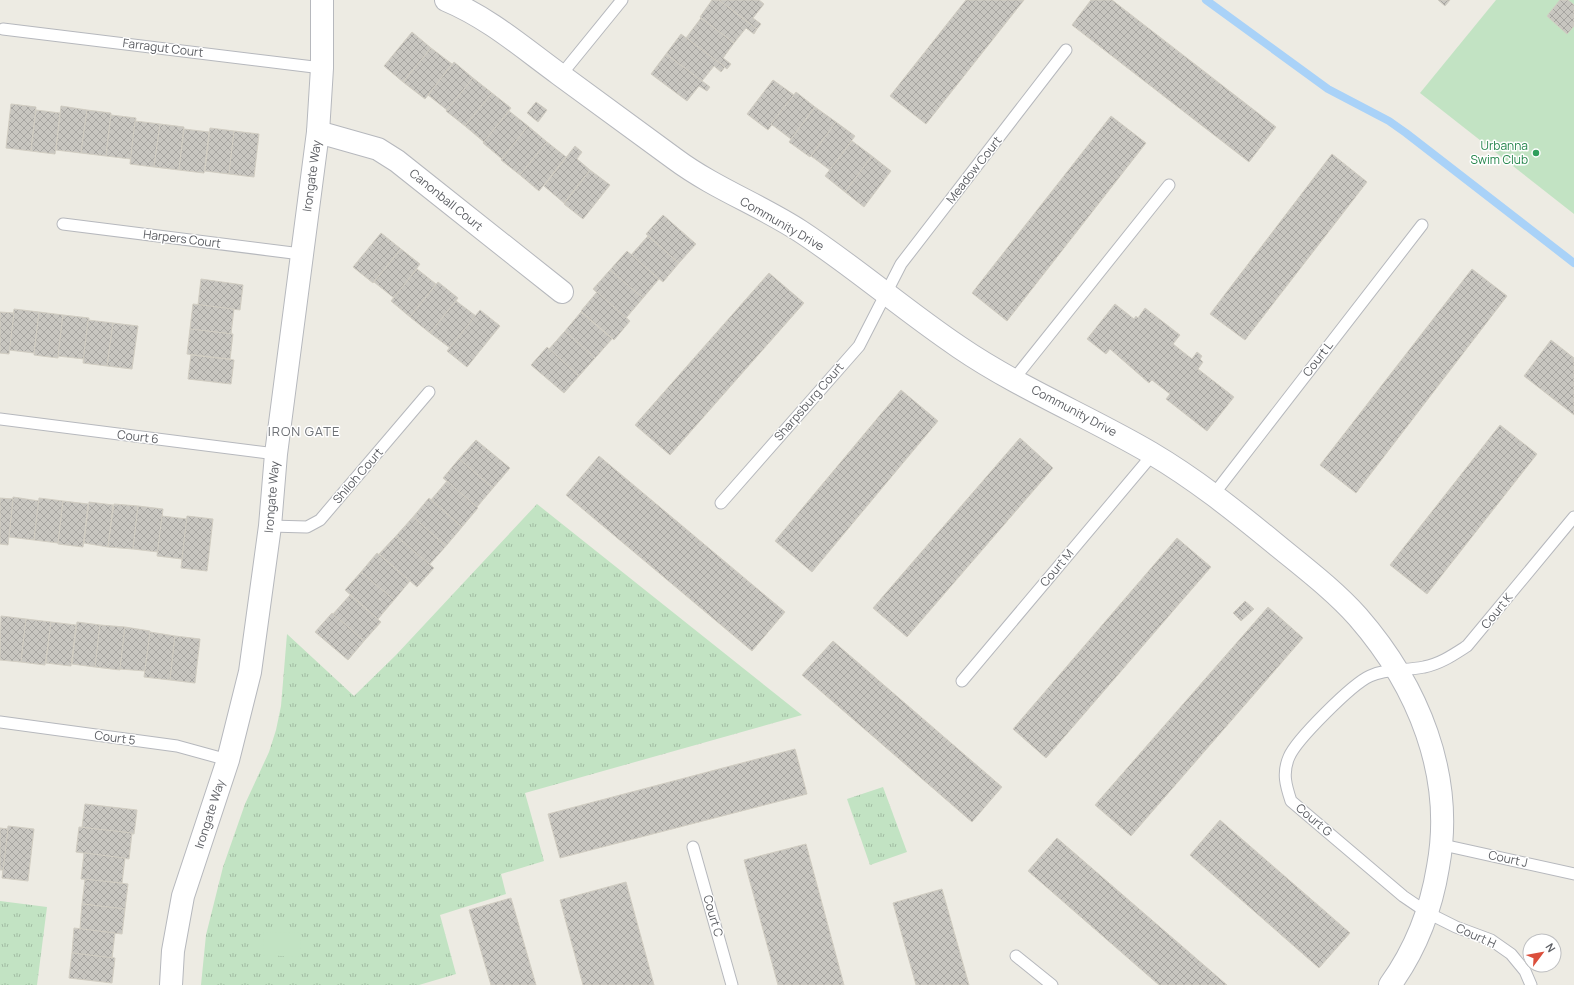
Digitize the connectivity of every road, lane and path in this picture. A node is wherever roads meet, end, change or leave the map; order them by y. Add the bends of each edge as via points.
1 (322, 0) edge
2 (446, 0) edge
3 (622, 0) edge
4 (3, 29) dead end
5 (1066, 50) dead end
6 (322, 68) junction
7 (561, 75) junction
8 (318, 132) junction
9 (1169, 185) dead end
10 (63, 224) dead end
11 (1422, 225) dead end
12 (301, 254) junction
13 (562, 292) dead end
14 (887, 293) junction
15 (1014, 379) junction
16 (430, 392) dead end
17 (0, 419) edge
18 (276, 454) junction
19 (1153, 454) junction
20 (1214, 494) junction
21 (721, 503) dead end
22 (1574, 517) edge
23 (270, 526) junction
24 (1397, 669) junction
25 (962, 682) dead end
26 (0, 722) edge
27 (228, 760) junction
28 (1443, 845) junction
29 (693, 847) dead end
30 (1574, 874) edge
31 (1428, 913) junction
32 (1016, 956) dead end
33 (171, 985) edge
34 (732, 985) edge
35 (1052, 985) edge
36 (1390, 985) edge
37 (1531, 985) edge

1 - 6 street, Irongate Way
2 - 7 street, Community Drive via 488,20
3 - 7 lane
4 - 6 lane, Farragut Court
5 - 14 lane, Meadow Court via 901,264
6 - 8 street, Irongate Way
7 - 14 street, Community Drive via 686,167 796,228 853,266
8 - 12 street, Irongate Way
8 - 13 street, Canonball Court via 378,149 397,161
9 - 15 lane
10 - 12 lane, Harpers Court
11 - 20 lane, Court L
12 - 18 street, Irongate Way
14 - 15 street, Community Drive via 960,348
14 - 21 lane, Sharpsburg Court via 859,346
15 - 19 street, Community Drive
16 - 23 lane, Shiloh Court via 320,520 307,526
17 - 18 lane, Court 6
18 - 23 street, Irongate Way
19 - 20 street, Community Drive
19 - 25 lane, Court M
20 - 24 street, Community Drive via 1324,584 1357,616
22 - 24 lane, Court K via 1467,646 1437,664 1423,668
23 - 27 street, Irongate Way via 250,672
24 - 28 street, Community Drive via 1416,704 1431,744 1442,794
24 - 31 lane, Court G via 1362,680 1302,739 1289,756 1285,784 1291,801 1403,896
26 - 27 lane, Court 5 via 177,746
27 - 33 street, Irongate Way via 183,896 173,951
28 - 30 lane, Court J
28 - 31 street, Community Drive
29 - 34 lane, Court C
31 - 36 street, Community Drive via 1415,944
31 - 37 lane, Court H via 1491,940 1506,950 1525,971
32 - 35 lane

